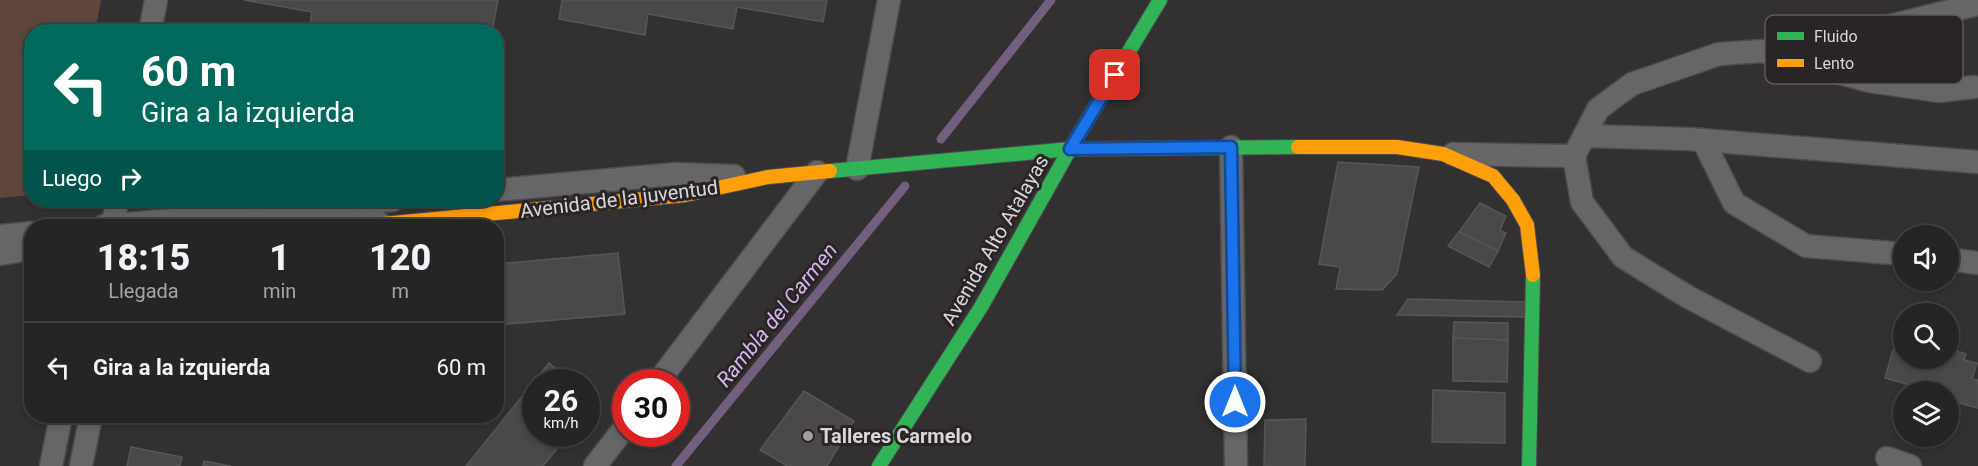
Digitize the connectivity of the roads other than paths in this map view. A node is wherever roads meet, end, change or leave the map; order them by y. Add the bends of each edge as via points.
1 (156, 0) edge
2 (889, 0) edge
3 (1160, 0) edge
4 (1978, 4) edge
5 (1934, 15) edge
6 (152, 24) edge
7 (1765, 52) edge
8 (1888, 84) edge
9 (1974, 87) dead end
10 (1703, 140) junction
11 (1579, 146) junction
12 (1231, 147) junction
13 (1070, 149) junction
14 (1443, 154) junction
15 (1978, 162) edge
16 (856, 169) junction
17 (817, 172) junction
18 (768, 177) junction
19 (504, 189) edge
20 (201, 207) edge
21 (316, 207) edge
22 (218, 216) junction
23 (186, 219) edge
24 (426, 219) edge
25 (24, 234) edge
26 (0, 236) edge
27 (24, 250) edge
28 (1893, 253) edge
29 (0, 254) edge
30 (1959, 260) edge
31 (1978, 263) edge
32 (24, 265) edge
33 (0, 267) edge
34 (1810, 361) dead end
35 (668, 369) edge
36 (60, 423) edge
37 (90, 423) edge
38 (612, 444) edge
39 (1887, 458) dead end
40 (51, 466) edge
41 (81, 466) edge
42 (595, 466) edge
43 (879, 466) edge
44 (1236, 466) edge
45 (1529, 466) edge
46 (1910, 466) edge

1 - 6 street
2 - 16 street
3 - 13 street, Avenida Alto Atalayas
4 - 5 street
7 - 11 street via 1719,54 1632,84 1598,109
8 - 9 street via 1939,91
10 - 11 street
10 - 15 street
10 - 28 street via 1734,203 1806,246
11 - 14 street
11 - 34 street via 1582,202 1623,257 1688,297
12 - 13 street, Avenida de la juventud
12 - 14 street, Avenida de la juventud via 1398,147
12 - 44 street
13 - 16 street, Avenida de la juventud
13 - 43 street, Avenida Alto Atalayas via 981,307
14 - 45 street, Avenida de la juventud via 1493,176 1527,225 1534,286
16 - 17 street, Avenida de la juventud
17 - 18 street, Avenida de la juventud
17 - 35 street
18 - 19 street, Avenida de la juventud via 676,174
18 - 24 street, Avenida de la juventud via 685,195
20 - 22 street
21 - 22 street
22 - 23 street
25 - 26 street
27 - 29 street
30 - 31 street
32 - 33 street
36 - 40 street
37 - 41 street
38 - 42 street
39 - 46 street

